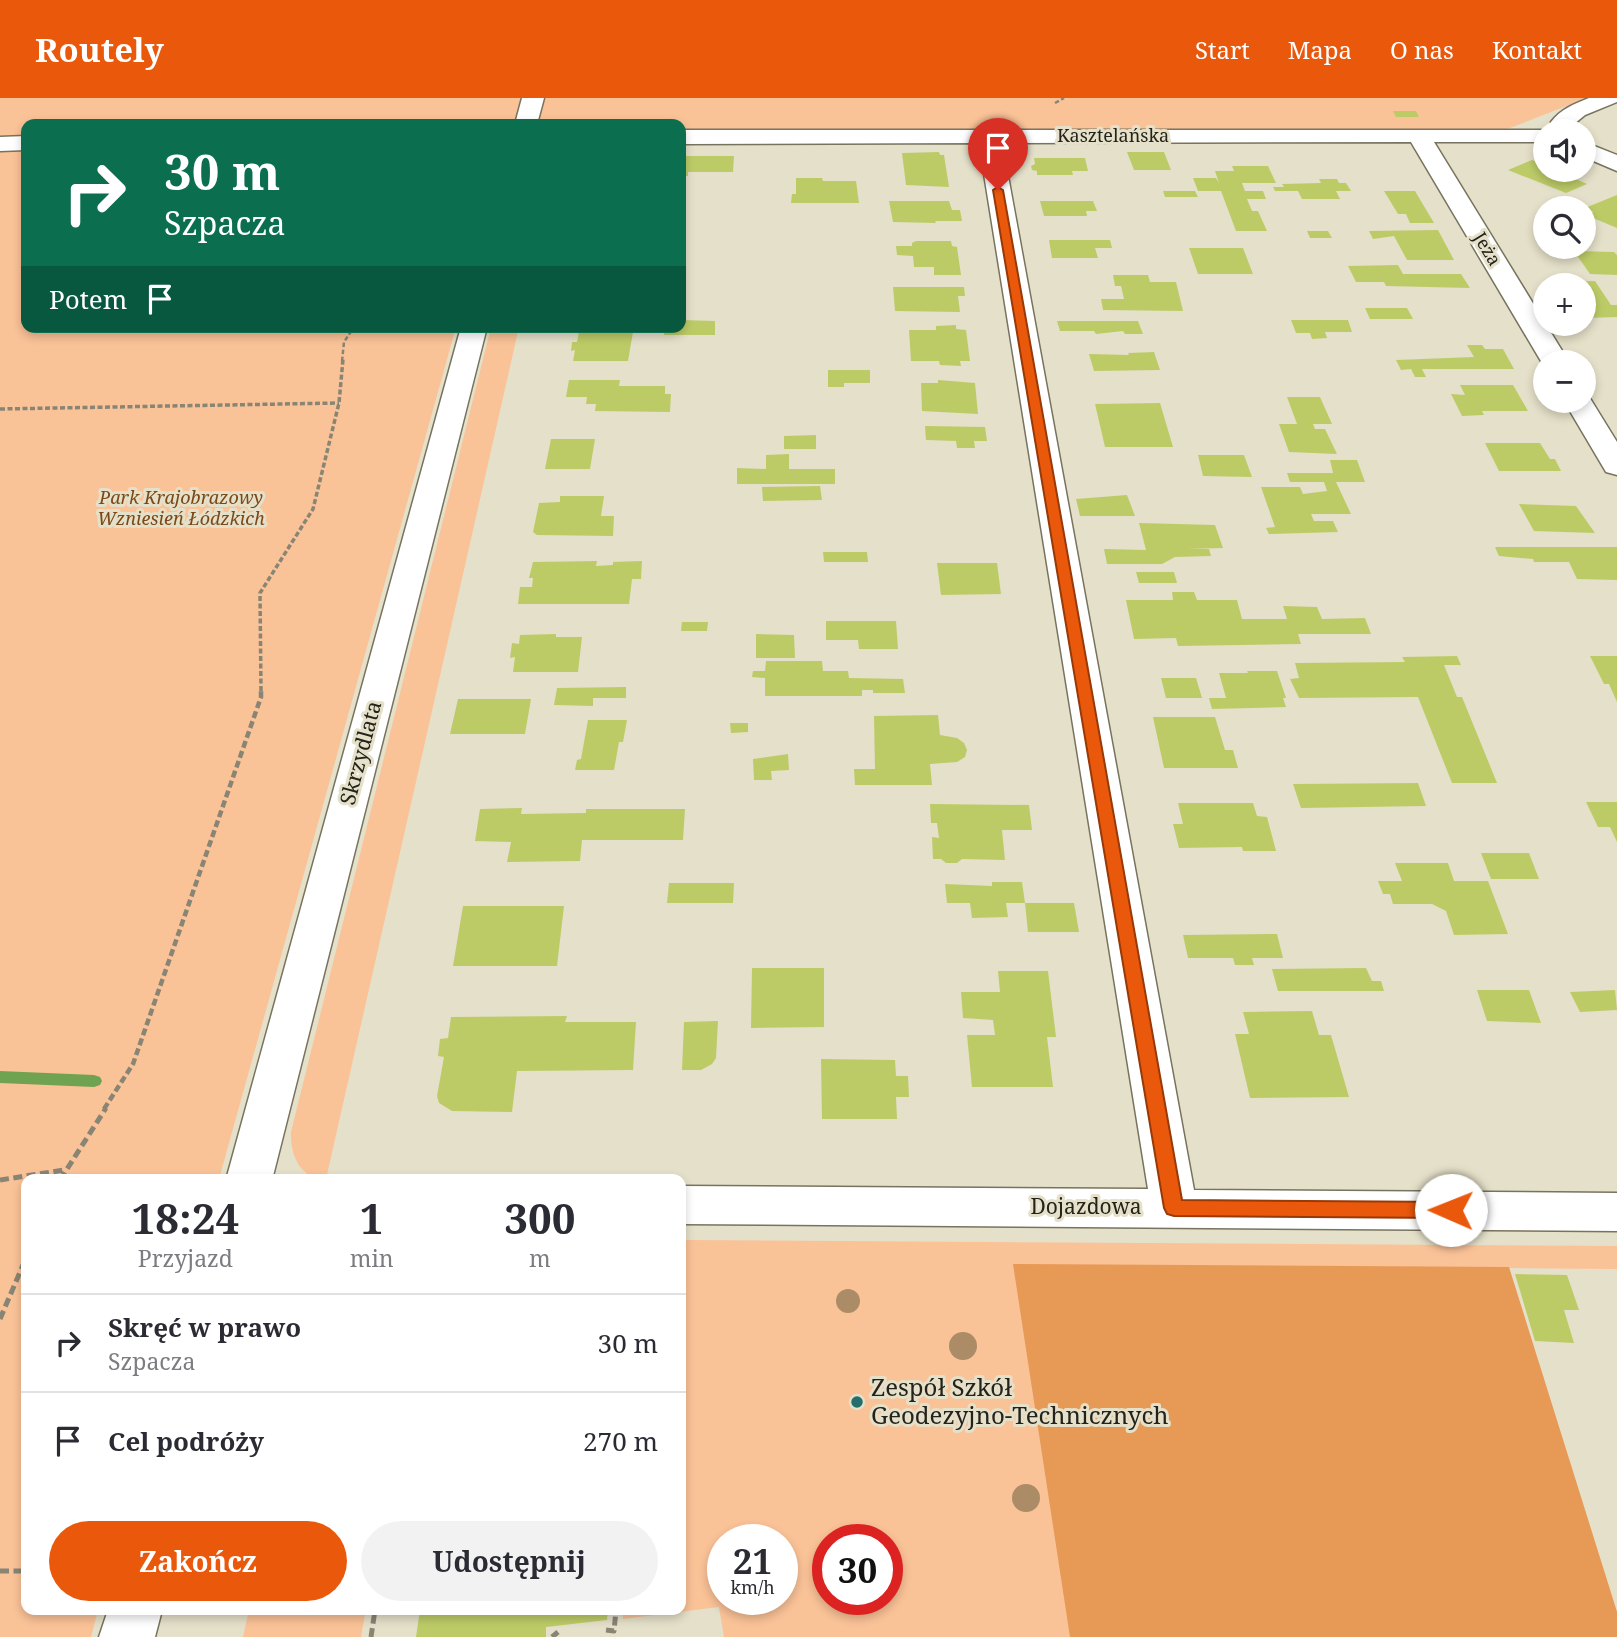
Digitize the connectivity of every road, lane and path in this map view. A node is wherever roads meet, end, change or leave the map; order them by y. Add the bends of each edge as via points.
1 (533, 98) edge
2 (1609, 98) edge
3 (527, 119) edge
4 (1564, 119) edge
5 (1418, 135) junction
6 (1533, 135) edge
7 (989, 136) junction
8 (686, 137) edge
9 (21, 143) edge
10 (0, 144) edge
11 (1596, 154) edge
12 (1617, 164) edge
13 (350, 333) edge
14 (472, 333) edge
15 (1548, 350) edge
16 (339, 403) junction
17 (0, 409) edge
18 (1585, 413) edge
19 (1617, 466) edge
20 (64, 1170) junction
21 (38, 1174) edge
22 (62, 1174) edge
23 (251, 1174) edge
24 (21, 1177) edge
25 (0, 1180) edge
26 (686, 1205) edge
27 (1174, 1208) junction
28 (1617, 1212) edge
29 (21, 1270) edge
30 (0, 1319) edge
31 (0, 1571) edge
32 (21, 1571) edge
33 (134, 1615) edge
34 (375, 1615) edge
35 (616, 1615) edge
36 (606, 1630) dead end
37 (128, 1637) edge
38 (371, 1637) edge

1 - 3 street
2 - 4 street
5 - 6 street, Kasztelańska
5 - 7 street, Kasztelańska
5 - 15 street, Jeża
7 - 8 street, Kasztelańska
7 - 27 street
9 - 10 street
11 - 12 street
13 - 16 path via 344,342
14 - 23 street, Skrzydlata
16 - 17 path
16 - 20 path via 313,509 260,593 261,697 133,1064
18 - 19 street
20 - 21 path
20 - 22 path
24 - 25 path
26 - 27 street, Dojazdowa
27 - 28 street, Dojazdowa
29 - 30 path
31 - 32 path
33 - 37 street
34 - 38 path
35 - 36 path via 614,1631

